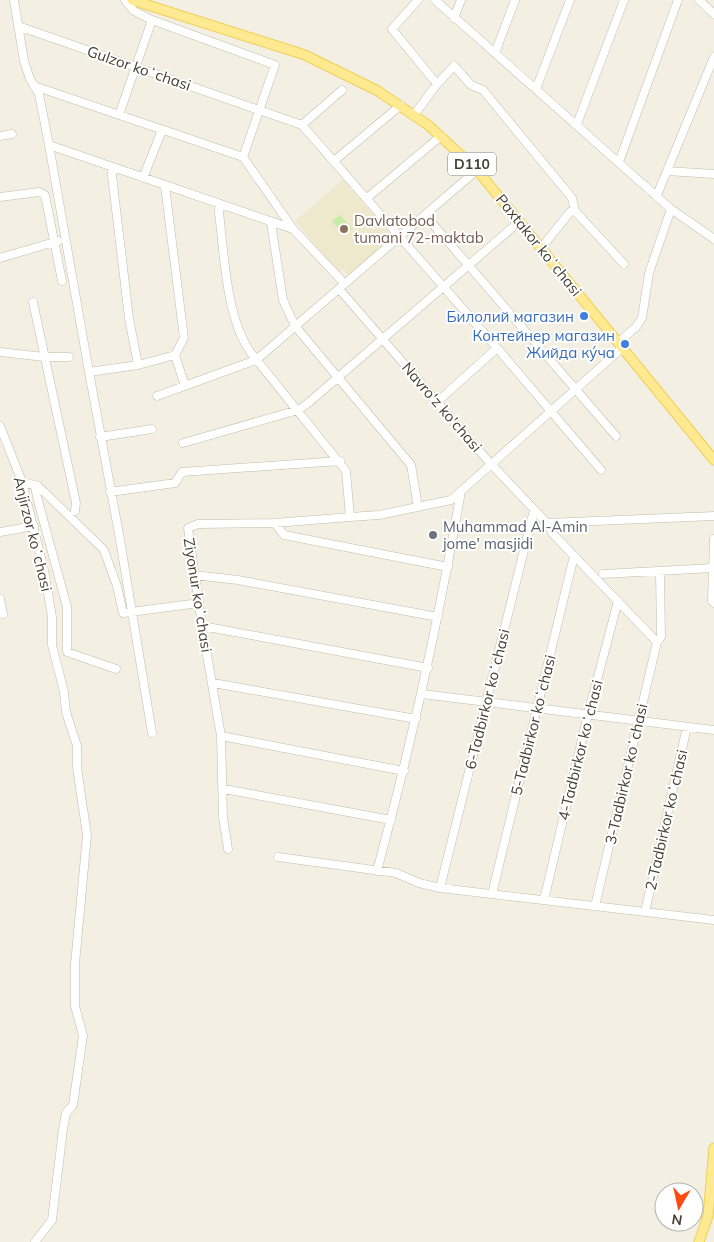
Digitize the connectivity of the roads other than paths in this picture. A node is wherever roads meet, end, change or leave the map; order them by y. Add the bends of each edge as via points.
1 (14, 0) edge
2 (125, 0) edge
3 (132, 0) edge
4 (418, 0) edge
5 (435, 0) edge
6 (461, 0) edge
7 (516, 0) edge
8 (570, 0) edge
9 (624, 0) edge
10 (678, 0) edge
11 (699, 0) edge
12 (714, 14) edge
13 (454, 18) junction
14 (152, 20) junction
15 (18, 26) junction
16 (495, 53) junction
17 (714, 57) edge
18 (137, 67) junction
19 (437, 84) junction
20 (34, 86) junction
21 (536, 89) junction
22 (342, 90) dead end
23 (401, 105) junction
24 (259, 110) junction
25 (414, 114) junction
26 (119, 115) junction
27 (577, 124) junction
28 (302, 125) junction
29 (162, 130) junction
30 (12, 134) dead end
31 (0, 136) edge
32 (441, 136) junction
33 (49, 145) junction
34 (243, 157) junction
35 (334, 161) junction
36 (618, 162) junction
37 (111, 167) junction
38 (477, 170) junction
39 (668, 171) junction
40 (714, 174) edge
41 (143, 178) junction
42 (165, 186) junction
43 (657, 195) junction
44 (0, 197) edge
45 (367, 198) junction
46 (218, 204) junction
47 (671, 209) junction
48 (575, 211) junction
49 (425, 215) junction
50 (520, 222) junction
51 (271, 223) junction
52 (293, 229) junction
53 (400, 236) junction
54 (714, 239) edge
55 (65, 240) junction
56 (55, 242) junction
57 (542, 248) junction
58 (0, 258) edge
59 (624, 264) dead end
60 (468, 266) junction
61 (62, 281) dead end
62 (342, 286) junction
63 (444, 288) junction
64 (33, 302) dead end
65 (295, 326) junction
66 (384, 340) junction
67 (620, 346) junction
68 (497, 348) junction
69 (0, 352) edge
70 (176, 355) junction
71 (69, 356) dead end
72 (44, 357) junction
73 (256, 360) junction
74 (138, 365) junction
75 (89, 372) junction
76 (338, 379) junction
77 (185, 386) junction
78 (576, 389) junction
79 (157, 396) dead end
80 (437, 402) junction
81 (298, 410) junction
82 (550, 411) junction
83 (0, 426) edge
84 (152, 428) dead end
85 (616, 436) dead end
86 (100, 437) junction
87 (183, 443) dead end
88 (714, 460) edge
89 (340, 462) junction
90 (490, 463) junction
91 (600, 470) dead end
92 (22, 482) junction
93 (36, 485) junction
94 (461, 491) junction
95 (110, 492) junction
96 (418, 507) junction
97 (534, 510) junction
98 (75, 511) dead end
99 (714, 516) edge
100 (350, 517) junction
101 (547, 522) junction
102 (275, 523) junction
103 (34, 526) junction
104 (0, 532) edge
105 (714, 539) edge
106 (574, 556) junction
107 (448, 567) junction
108 (713, 568) edge
109 (660, 572) junction
110 (603, 574) dead end
111 (194, 575) junction
112 (0, 599) edge
113 (618, 600) junction
114 (198, 603) junction
115 (714, 603) edge
116 (133, 612) junction
117 (3, 614) dead end
118 (438, 617) junction
119 (202, 626) junction
120 (657, 642) junction
121 (428, 668) junction
122 (116, 669) dead end
123 (213, 683) junction
124 (422, 694) junction
125 (486, 702) junction
126 (537, 708) junction
127 (588, 714) junction
128 (416, 719) junction
129 (639, 721) junction
130 (687, 727) junction
131 (714, 730) edge
132 (152, 733) dead end
133 (221, 736) junction
134 (404, 771) junction
135 (224, 789) junction
136 (391, 820) junction
137 (228, 849) dead end
138 (278, 857) dead end
139 (377, 871) junction
140 (440, 888) junction
141 (492, 894) junction
142 (544, 900) junction
143 (595, 906) junction
144 (645, 912) junction
145 (714, 920) edge
146 (714, 1148) edge
147 (35, 1242) edge
148 (698, 1242) edge

1 - 15 street
2 - 14 street via 134,11
3 - 23 main road, Paxtakor koʻchasi / D110 via 305,55 354,77
4 - 19 street via 392,29
5 - 13 street
6 - 13 street
7 - 16 street
8 - 21 street
9 - 27 street
10 - 36 street
11 - 12 street
13 - 16 street
14 - 18 street
14 - 24 street via 275,65
15 - 18 street, Gulzor koʻchasi
15 - 20 street via 24,61
16 - 21 street
17 - 39 street
18 - 24 street, Gulzor koʻchasi
18 - 26 street
19 - 25 street
19 - 48 street via 454,66 471,85 483,90 572,198
20 - 26 street
20 - 33 street via 39,94
21 - 27 street
22 - 28 street
23 - 25 main road, Paxtakor koʻchasi / D110
23 - 35 street
24 - 28 street, Gulzor koʻchasi
24 - 34 street
25 - 32 main road, Paxtakor koʻchasi / D110
26 - 29 street
27 - 36 street
28 - 35 street
29 - 34 street
29 - 41 street
30 - 31 street
32 - 38 main road, Paxtakor koʻchasi / D110
32 - 45 street
33 - 37 street
33 - 55 street
34 - 52 street, Navro'z ko'chasi
35 - 45 street
36 - 43 street
37 - 41 street
37 - 74 street via 129,318
38 - 49 street
38 - 50 main road, Paxtakor koʻchasi / D110
39 - 40 street
39 - 43 street
41 - 42 street
42 - 46 street
42 - 70 street via 184,338
43 - 47 street
44 - 56 street via 44,192
45 - 53 street
46 - 51 street
46 - 73 street via 234,322
47 - 54 street
47 - 67 street, Ziyonur koʻchasi via 649,273 642,318
48 - 57 street via 570,212
48 - 59 street
49 - 53 street
49 - 60 street
50 - 57 main road, Paxtakor koʻchasi / D110
50 - 60 street
51 - 52 street
51 - 65 street via 284,300
52 - 62 street, Navro'z ko'chasi
53 - 62 street
53 - 63 street
55 - 56 street
55 - 75 street
56 - 58 street
56 - 61 street
57 - 67 main road, Paxtakor koʻchasi / D110
60 - 63 street
60 - 78 street
62 - 65 street
62 - 66 street, Navro'z ko'chasi
63 - 66 street
63 - 68 street
64 - 72 street
65 - 73 street
65 - 76 street
66 - 76 street
66 - 80 street, Navro'z ko'chasi
67 - 78 street, Ziyonur koʻchasi
67 - 88 main road, Paxtakor koʻchasi / D110
68 - 80 street
68 - 82 street
69 - 72 street
70 - 74 street
70 - 77 street
71 - 72 street
72 - 98 street via 76,503
73 - 77 street
73 - 81 street
74 - 75 street
75 - 86 street
76 - 81 street
76 - 96 street via 411,465
77 - 79 street
78 - 82 street, Ziyonur koʻchasi
78 - 85 street
80 - 90 street, Navro'z ko'chasi
81 - 87 street
81 - 89 street
82 - 90 street, Ziyonur koʻchasi
82 - 91 street
83 - 92 street, Anjirzor koʻchasi
84 - 86 street
86 - 95 street
89 - 95 street via 182,472 175,483
89 - 100 street via 348,479
90 - 94 street, Ziyonur koʻchasi
90 - 97 street, Navro'z ko'chasi
92 - 93 street
92 - 103 street, Anjirzor koʻchasi
93 - 116 street via 104,550 123,612
93 - 122 street via 67,607 67,652
94 - 96 street, Ziyonur koʻchasi via 451,500
94 - 107 street
95 - 116 street
96 - 100 street, Ziyonur koʻchasi
97 - 101 street, Navro'z ko'chasi
97 - 125 street, 6-Tadbirkor koʻchasi
99 - 101 street
100 - 102 street, Ziyonur koʻchasi
101 - 106 street, Navro'z ko'chasi via 553,534
102 - 107 street via 284,535
102 - 111 street, Ziyonur koʻchasi via 198,524 188,528
103 - 104 street
103 - 147 street, Anjirzor koʻchasi via 49,596 52,645 66,712 77,746 87,835 75,964 75,1006 83,1036 72,1105 62,1129 52,1220
105 - 108 street
106 - 113 street, Navro'z ko'chasi
106 - 126 street, 5-Tadbirkor koʻchasi
107 - 118 street
108 - 109 street
108 - 115 street
109 - 110 street
109 - 120 street, 3-Tadbirkor koʻchasi via 661,637
111 - 114 street, Ziyonur koʻchasi
111 - 118 street via 238,580
112 - 117 street
113 - 120 street, Navro'z ko'chasi
113 - 127 street, 4-Tadbirkor koʻchasi
114 - 116 street
114 - 119 street, Ziyonur koʻchasi
116 - 132 street
118 - 121 street
119 - 121 street
119 - 123 street, Ziyonur koʻchasi
120 - 129 street, 3-Tadbirkor koʻchasi
121 - 124 street
123 - 128 street
123 - 133 street, Ziyonur koʻchasi
124 - 125 street
124 - 128 street
125 - 126 street
125 - 140 street, 6-Tadbirkor koʻchasi
126 - 127 street
126 - 141 street, 5-Tadbirkor koʻchasi
127 - 129 street
127 - 142 street, 4-Tadbirkor koʻchasi
128 - 134 street
129 - 130 street
129 - 143 street, 3-Tadbirkor koʻchasi
130 - 131 street
130 - 144 street, 2-Tadbirkor koʻchasi
133 - 134 street
133 - 135 street, Ziyonur koʻchasi
134 - 136 street
135 - 136 street
135 - 137 street, Ziyonur koʻchasi via 223,818
136 - 139 street
138 - 139 street
139 - 140 street via 396,873 420,884
140 - 141 street
141 - 142 street
142 - 143 street
143 - 144 street
144 - 145 street
146 - 148 main road via 708,1216

